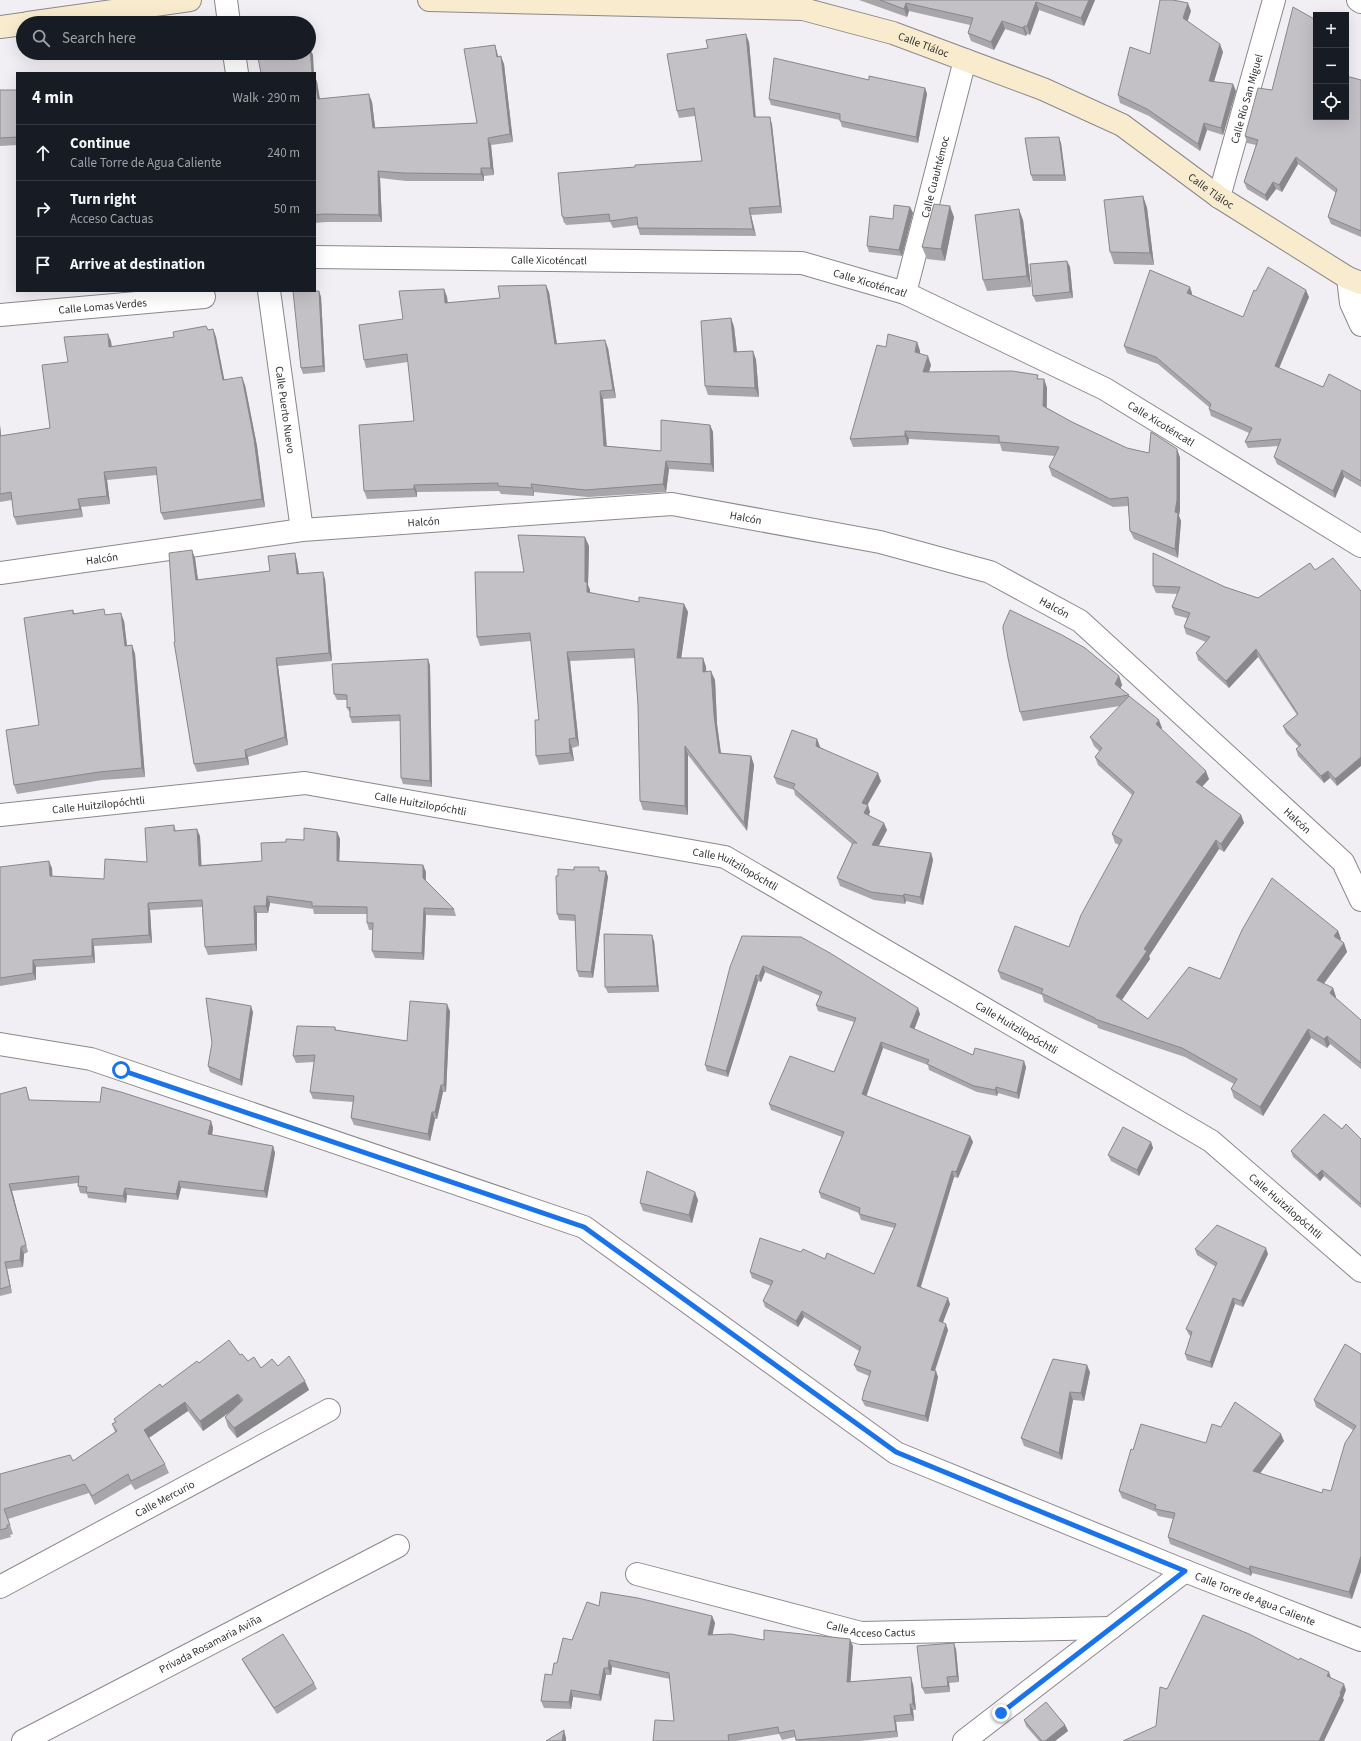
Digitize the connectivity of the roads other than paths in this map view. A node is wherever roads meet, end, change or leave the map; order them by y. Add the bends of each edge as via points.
1 (190, 0) edge
2 (226, 0) edge
3 (428, 0) edge
4 (1274, 0) edge
5 (1358, 0) edge
6 (1361, 2) edge
7 (77, 16) edge
8 (228, 16) edge
9 (16, 25) edge
10 (0, 27) edge
11 (235, 60) edge
12 (965, 60) junction
13 (237, 72) edge
14 (1218, 197) junction
15 (316, 257) edge
16 (1354, 280) edge
17 (269, 292) edge
18 (905, 293) junction
19 (204, 297) dead end
20 (0, 315) edge
21 (1361, 325) edge
22 (302, 530) junction
23 (1361, 546) edge
24 (0, 573) edge
25 (0, 815) edge
26 (1361, 900) edge
27 (0, 1044) edge
28 (1361, 1272) edge
29 (329, 1410) dead end
30 (398, 1546) dead end
31 (1185, 1571) junction
32 (637, 1574) dead end
33 (0, 1586) edge
34 (1111, 1628) junction
35 (1361, 1640) edge
36 (23, 1741) edge
37 (964, 1741) edge

1 - 7 street
2 - 8 street
3 - 12 street, Calle Tláloc via 803,9 893,33
4 - 14 street, Calle Río San Miguel
5 - 6 street
9 - 10 street
11 - 13 street
12 - 14 street, Calle Tláloc via 1043,89 1122,125
12 - 18 street, Calle Cuauhtémoc
14 - 16 street, Calle Tláloc
15 - 18 street, Calle Xicoténcatl via 802,263
16 - 21 street via 1351,304
17 - 22 street, Calle Puerto Nuevo
18 - 23 street, Calle Xicoténcatl via 1105,389
19 - 20 street, Calle Lomas Verdes
22 - 24 street, Halcón
22 - 26 street, Halcón via 672,504 880,542 990,572 1080,621 1343,862
25 - 28 street, Calle Huitzilopóchtli via 305,783 725,857 1211,1141
27 - 31 street, Calle Torre de Agua Caliente via 91,1059 584,1227 896,1452
29 - 33 street, Calle Mercurio
30 - 36 street, Privada Rosamaria Aviña
31 - 34 street
31 - 35 street, Calle Torre de Agua Caliente
32 - 34 street, Calle Acceso Cactus via 862,1633
34 - 37 street

